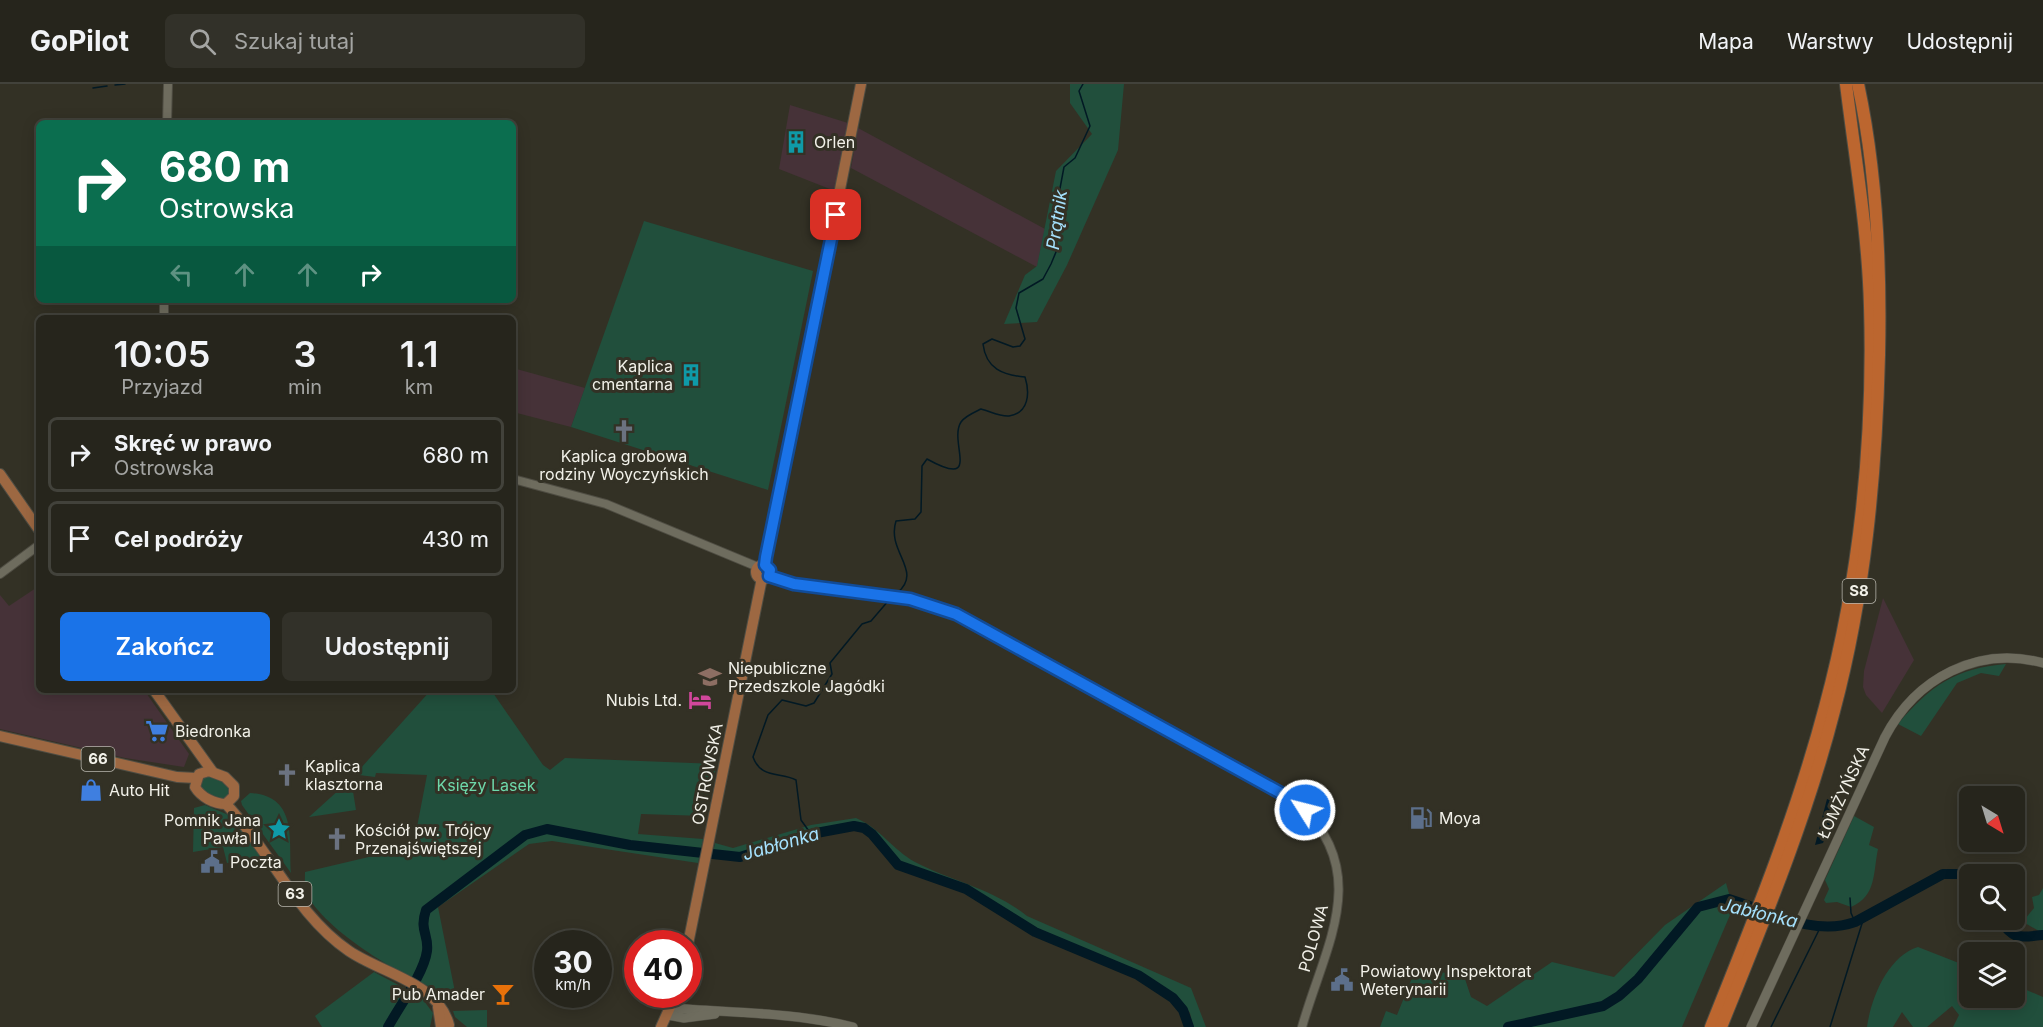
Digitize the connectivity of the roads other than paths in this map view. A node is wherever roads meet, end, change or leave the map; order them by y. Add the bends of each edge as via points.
1 (168, 84) edge
2 (861, 84) edge
3 (1845, 84) edge
4 (1859, 84) edge
5 (167, 120) edge
6 (0, 474) edge
7 (516, 480) edge
8 (36, 526) edge
9 (36, 547) edge
10 (761, 566) junction
11 (0, 574) edge
12 (765, 577) junction
13 (2041, 663) edge
14 (156, 693) edge
15 (0, 736) edge
16 (0, 742) edge
17 (201, 777) junction
18 (230, 801) junction
19 (1779, 869) junction
20 (691, 930) edge
21 (1750, 944) junction
22 (673, 1008) edge
23 (672, 1012) junction
24 (446, 1026) edge
25 (661, 1027) edge
26 (667, 1027) edge
27 (853, 1027) edge
28 (1302, 1027) edge
29 (1711, 1027) edge
30 (1721, 1027) edge
31 (1750, 1027) edge

1 - 5 street
2 - 10 main road
3 - 19 highway, S8 via 1859,166 1870,307 1863,489 1846,612 1828,696
4 - 19 highway, S8 via 1878,235 1880,290 1873,490 1856,610 1834,711
6 - 8 main road
7 - 10 street via 606,504
9 - 11 street
10 - 12 main road via 770,570
12 - 20 main road, OSTROWSKA
12 - 28 street, POLOWA via 899,598 956,614 1288,797 1305,810 1332,851 1340,894
13 - 31 main road, ŁOMŻYŃSKA via 1995,658 1973,662 1937,678 1910,700 1886,737
14 - 17 main road, 63 via 172,716
15 - 17 main road, 66 via 177,777
16 - 17 main road, 66
17 - 18 main road, 63 via 201,795 217,803
17 - 18 main road, 63 via 232,783 235,793
18 - 24 main road, 63 via 314,919 348,950 437,1001
19 - 21 highway, S8
21 - 29 highway, S8
21 - 30 highway, S8
22 - 23 main road
23 - 25 main road
23 - 26 main road
23 - 27 main road via 704,1017 717,1013 795,1015

